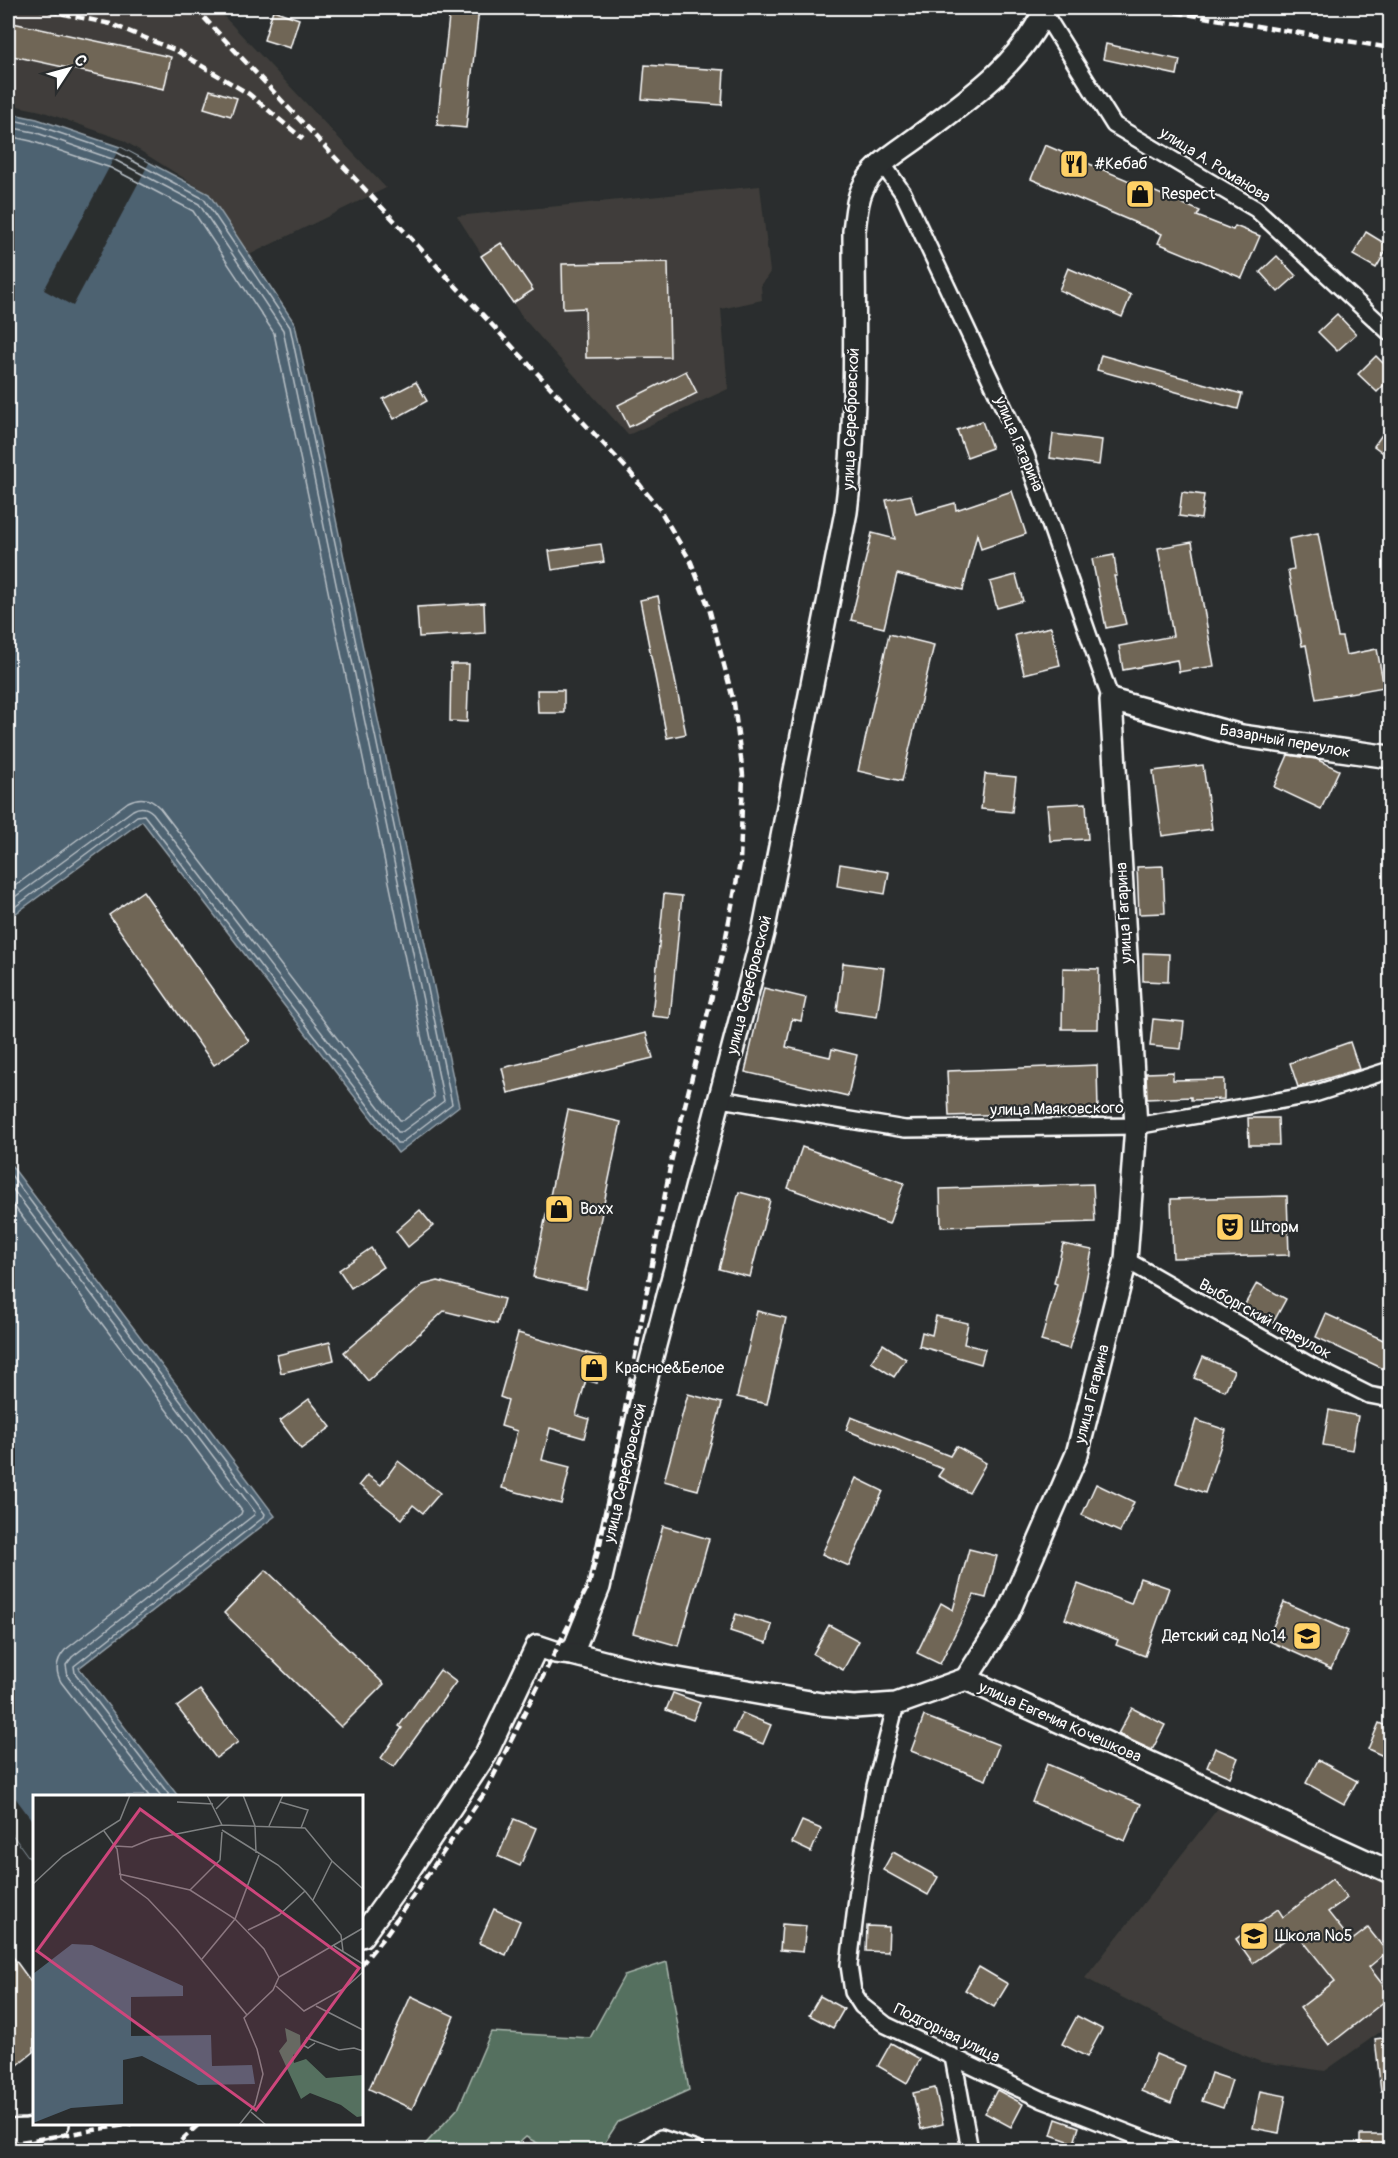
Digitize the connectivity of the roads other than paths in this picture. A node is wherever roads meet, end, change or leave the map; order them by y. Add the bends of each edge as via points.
1 (1045, 10) edge
2 (882, 163) junction
3 (1390, 333) edge
4 (1111, 700) junction
5 (1390, 757) edge
6 (1390, 1070) edge
7 (720, 1099) junction
8 (1136, 1126) junction
9 (1126, 1260) junction
10 (1390, 1399) edge
11 (572, 1654) junction
12 (966, 1679) junction
13 (896, 1704) junction
14 (1390, 1872) edge
15 (363, 1935) edge
16 (953, 2057) junction
17 (53, 2125) edge
18 (8, 2131) edge
19 (644, 2151) edge
20 (696, 2151) edge
21 (970, 2151) edge
22 (1172, 2151) edge

1 - 2 street, улица Серебровской via 1017,55 975,94
1 - 3 street, улица А. Романова via 1114,125 1256,209
2 - 4 street, улица Гагарина via 903,193 1026,455
2 - 7 street, улица Серебровской via 862,189 854,231 854,424 846,512 763,933
4 - 5 street, Базарный переулок via 1242,736
4 - 8 street, улица Гагарина
6 - 8 street, улица Маяковского via 1311,1095
7 - 8 street, улица Маяковского via 905,1129
7 - 11 street, улица Серебровской via 649,1368 599,1587
8 - 9 street, улица Гагарина
9 - 10 street, Выборгский переулок via 1313,1367 1369,1395
9 - 12 street, улица Гагарина via 1077,1454 1008,1613
11 - 13 street, улица Евгения Кочешкова via 655,1675 821,1704
11 - 15 street via 537,1646 486,1754
12 - 13 street, улица Евгения Кочешкова
12 - 14 street, улица Евгения Кочешкова
13 - 16 street, Подгорная улица via 875,1786 860,1874 849,1965 853,1992 862,2006 886,2025
16 - 21 street
16 - 22 street, Подгорная улица via 1043,2100
17 - 18 street
19 - 20 street via 661,2138

